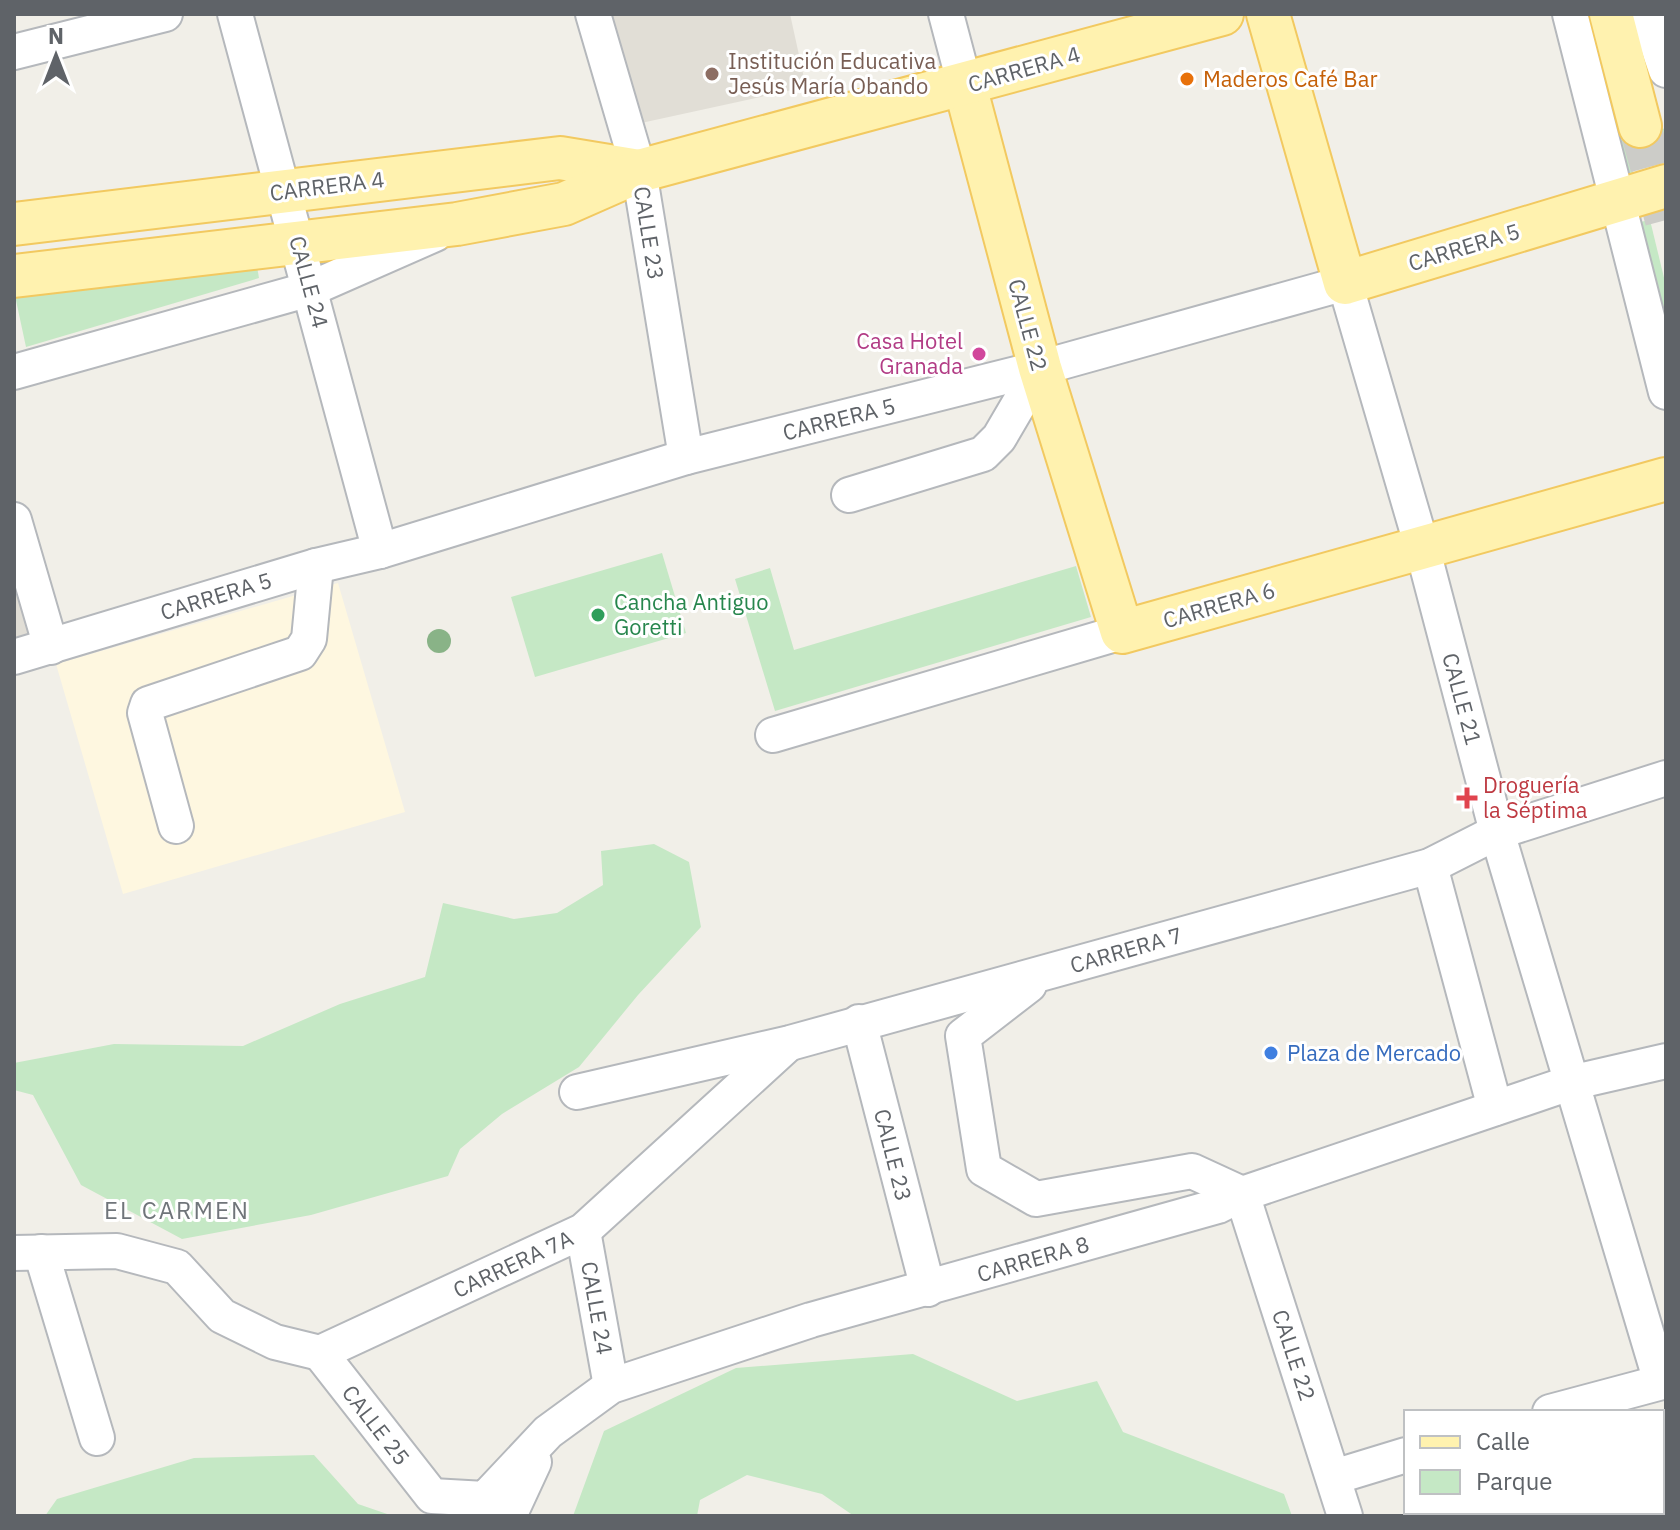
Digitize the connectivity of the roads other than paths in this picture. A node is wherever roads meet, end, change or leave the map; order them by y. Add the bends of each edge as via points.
1 (165, 14) edge
2 (235, 14) edge
3 (593, 14) edge
4 (946, 14) edge
5 (1222, 14) edge
6 (1268, 14) edge
7 (1570, 14) edge
8 (1611, 14) edge
9 (1647, 14) edge
10 (14, 52) edge
11 (1666, 70) edge
12 (965, 86) junction
13 (1640, 126) tunnel mouth
14 (639, 171) junction
15 (1666, 186) edge
16 (282, 192) junction
17 (1617, 200) junction
18 (14, 224) edge
19 (457, 224) junction
20 (300, 244) junction
21 (14, 276) edge
22 (1345, 283) junction
23 (310, 289) junction
24 (1040, 368) junction
25 (14, 372) edge
26 (1666, 392) edge
27 (686, 457) junction
28 (1666, 479) edge
29 (849, 495) dead end
30 (14, 520) edge
31 (1422, 547) junction
32 (380, 551) junction
33 (316, 566) junction
34 (1122, 632) junction
35 (51, 647) junction
36 (14, 657) edge
37 (773, 735) dead end
38 (1666, 778) edge
39 (176, 826) dead end
40 (1497, 832) junction
41 (1430, 866) junction
42 (1044, 974) junction
43 (859, 1022) junction
44 (790, 1043) junction
45 (1666, 1061) edge
46 (1570, 1083) junction
47 (577, 1092) dead end
48 (1495, 1108) junction
49 (1242, 1194) junction
50 (583, 1231) junction
51 (27, 1253) edge
52 (928, 1289) junction
53 (320, 1353) junction
54 (1663, 1381) edge
55 (611, 1386) junction
56 (1557, 1410) edge
57 (548, 1432) junction
58 (97, 1438) dead end
59 (1404, 1456) edge
60 (1334, 1477) junction
61 (432, 1496) joint
62 (509, 1516) edge
63 (1345, 1516) edge

1 - 10 street
2 - 16 street, CALLE 24
3 - 14 street, CALLE 23
4 - 12 street, CALLE 22
5 - 12 main road, CARRERA 4
6 - 22 main road, CALLE 21
7 - 17 street
8 - 13 main road
9 - 11 street
12 - 14 main road, CARRERA 4
12 - 24 main road, CALLE 22
14 - 16 main road, CARRERA 4 via 560,158
14 - 19 main road, CARRERA 4 via 564,204
14 - 27 street, CALLE 23
15 - 17 main road, CARRERA 5
16 - 18 main road, CARRERA 4
16 - 20 street, CALLE 24
17 - 22 main road, CARRERA 5
17 - 26 street
19 - 20 main road, CARRERA 4
19 - 23 street, CARRERA 4
20 - 21 main road, CARRERA 4
20 - 23 street, CALLE 24
22 - 24 street, CARRERA 5
22 - 31 street, CALLE 21
23 - 25 street, CARRERA 4
23 - 32 street, CALLE 24
24 - 27 street, CARRERA 5
24 - 29 street via 999,438 983,454
24 - 34 main road, CALLE 22
27 - 32 street, CARRERA 5
28 - 31 main road, CARRERA 6
30 - 35 street
31 - 34 main road, CARRERA 6
31 - 40 street, CALLE 21
32 - 33 street, CARRERA 5
33 - 35 street, CARRERA 5
33 - 39 street via 309,639 300,653 148,704 145,713
34 - 37 street, CARRERA 6
35 - 36 street, CARRERA 5
38 - 40 street, CARRERA 7
40 - 41 street, CARRERA 7
40 - 46 street, CALLE 21
41 - 42 street, CARRERA 7
41 - 48 street
42 - 43 street, CARRERA 7
42 - 49 street via 963,1036 984,1169 1036,1199 1192,1171
43 - 44 street, CARRERA 7
43 - 52 street, CALLE 23
44 - 47 street, CARRERA 7
44 - 50 street, CARRERA 7A
45 - 46 street, CARRERA 8
46 - 48 street, CARRERA 8
46 - 54 street, CALLE 21
48 - 49 street, CARRERA 8
49 - 52 street, CARRERA 8 via 1218,1206
49 - 60 street, CALLE 22
50 - 53 street, CARRERA 7A
50 - 55 street, CALLE 24
51 - 53 street via 117,1251 177,1267 222,1316 275,1342
51 - 58 street
52 - 55 street, CARRERA 8 via 811,1320
53 - 61 street, CALLE 25
54 - 56 street
55 - 57 street, CARRERA 8
57 - 61 street, CARRERA 8 via 485,1499
57 - 62 street
59 - 60 street
60 - 63 street, CALLE 22

